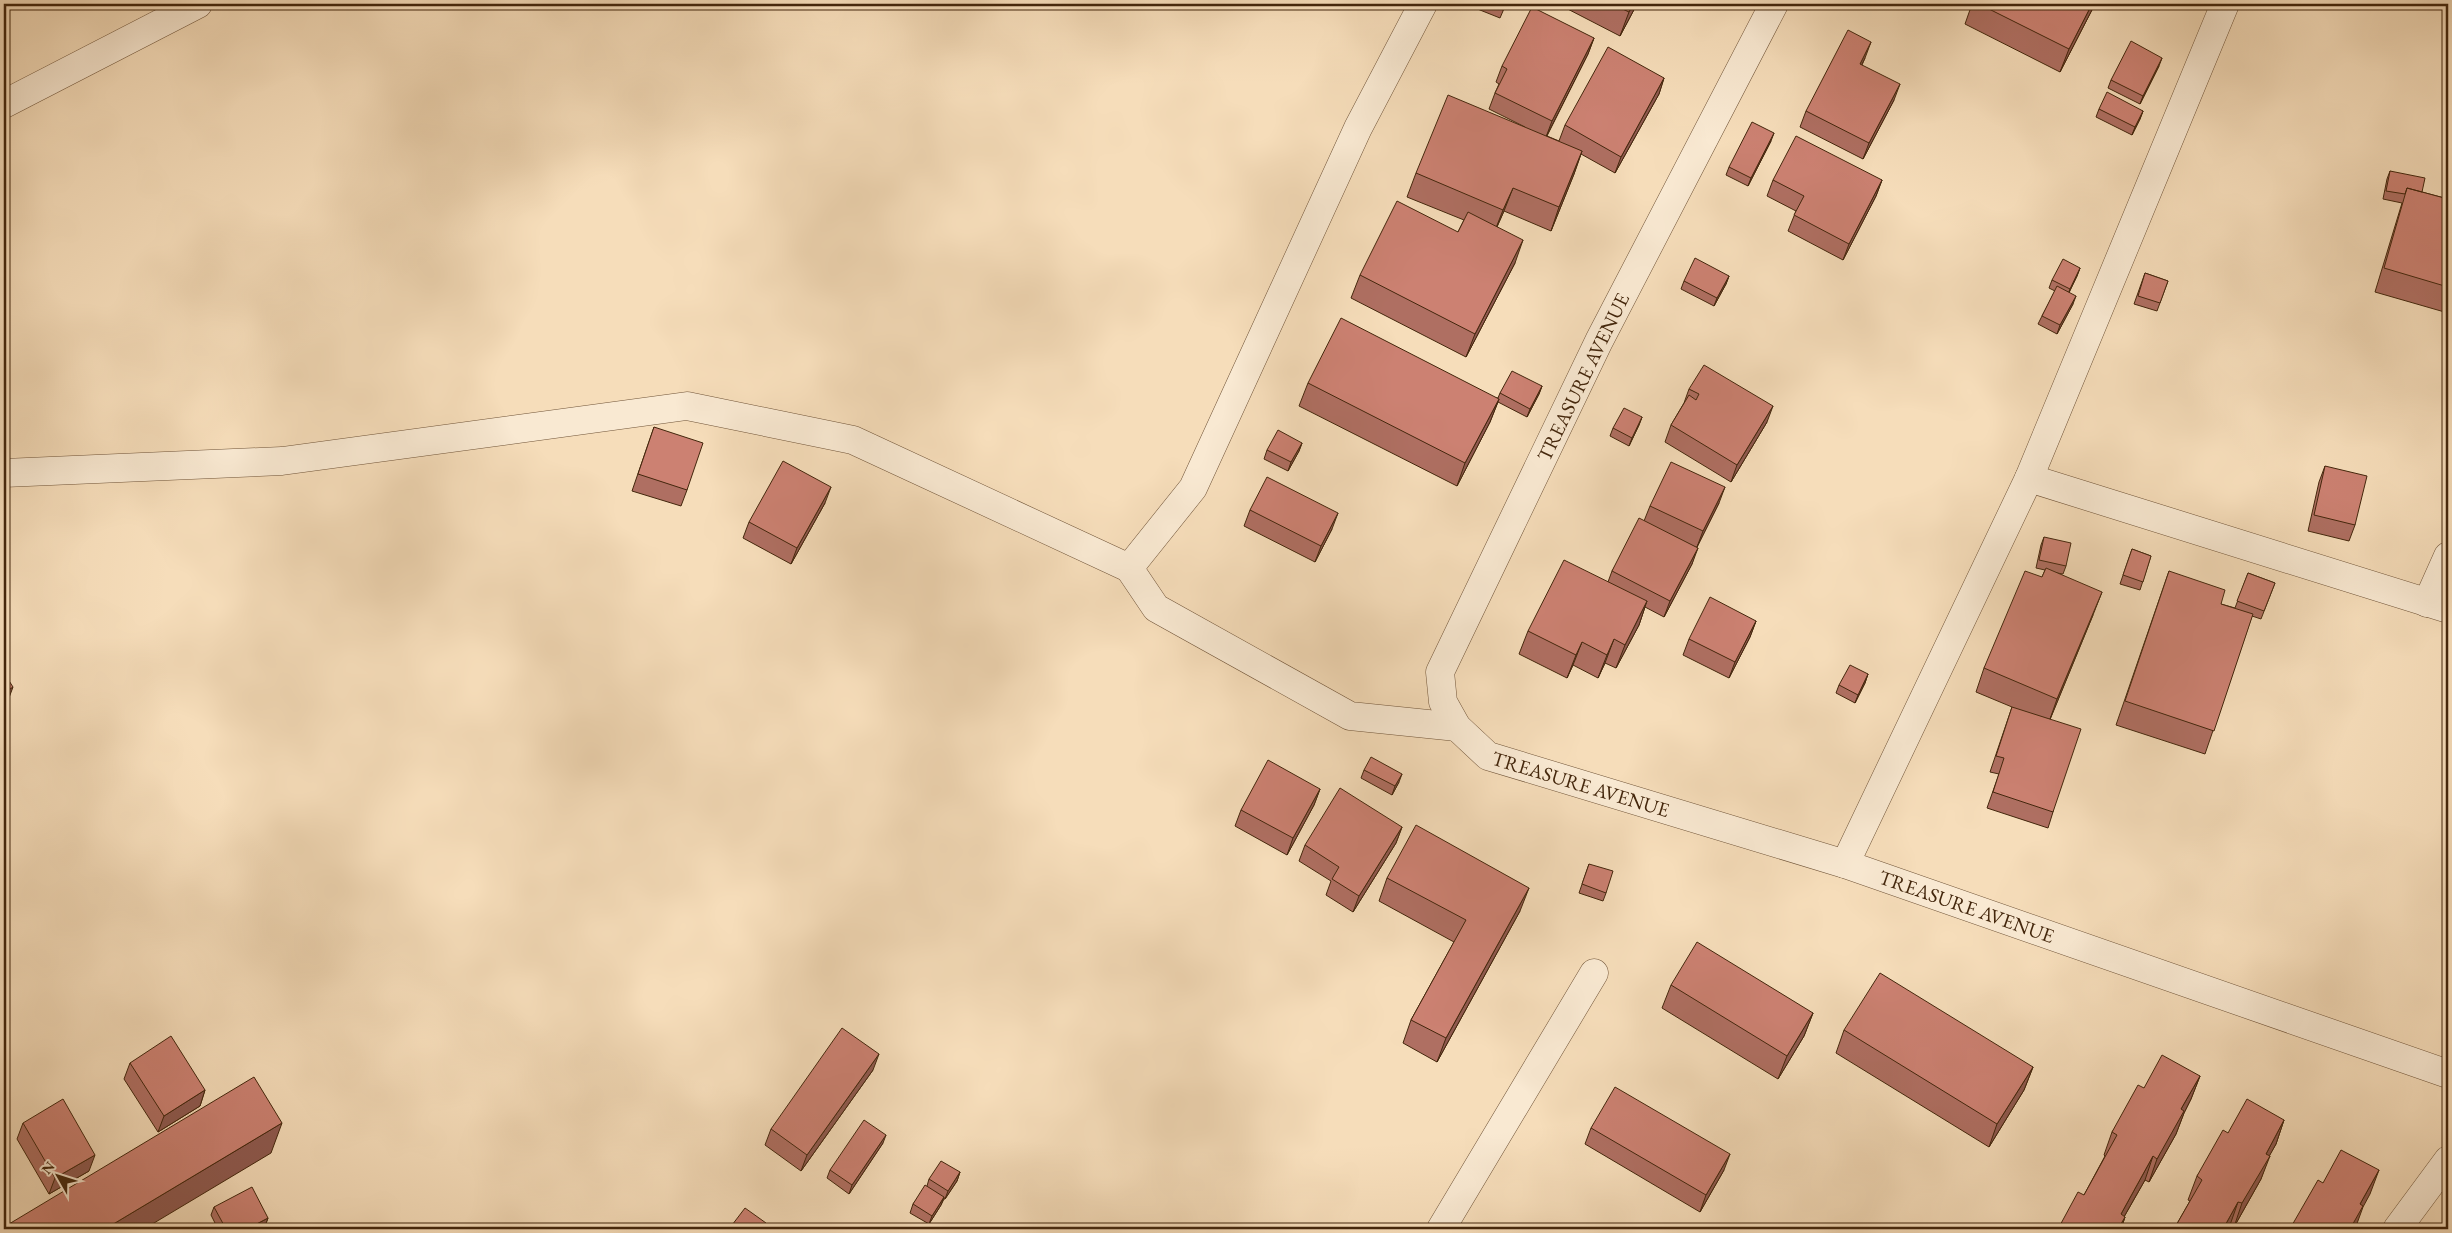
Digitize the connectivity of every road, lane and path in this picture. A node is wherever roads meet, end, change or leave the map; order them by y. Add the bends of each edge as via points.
1 (198, 4) edge
2 (1422, 4) edge
3 (1774, 4) edge
4 (2225, 4) edge
5 (4, 104) edge
6 (4, 473) edge
7 (2030, 478) junction
8 (2448, 556) edge
9 (1129, 568) junction
10 (2438, 606) edge
11 (1457, 727) junction
12 (1845, 864) junction
13 (1594, 973) dead end
14 (2448, 1074) edge
15 (2448, 1160) edge
16 (1441, 1229) edge
17 (2397, 1229) edge

1 - 5 street
2 - 9 street via 1358,128 1193,488
3 - 11 street, TREASURE AVENUE via 1599,341 1440,672 1443,702
4 - 7 street
6 - 9 street via 282,461 687,406 853,440
7 - 10 street
7 - 12 street
8 - 10 street
9 - 11 street via 1156,608 1350,716
11 - 12 street, TREASURE AVENUE via 1488,756
12 - 14 street, TREASURE AVENUE
13 - 16 street
15 - 17 street

